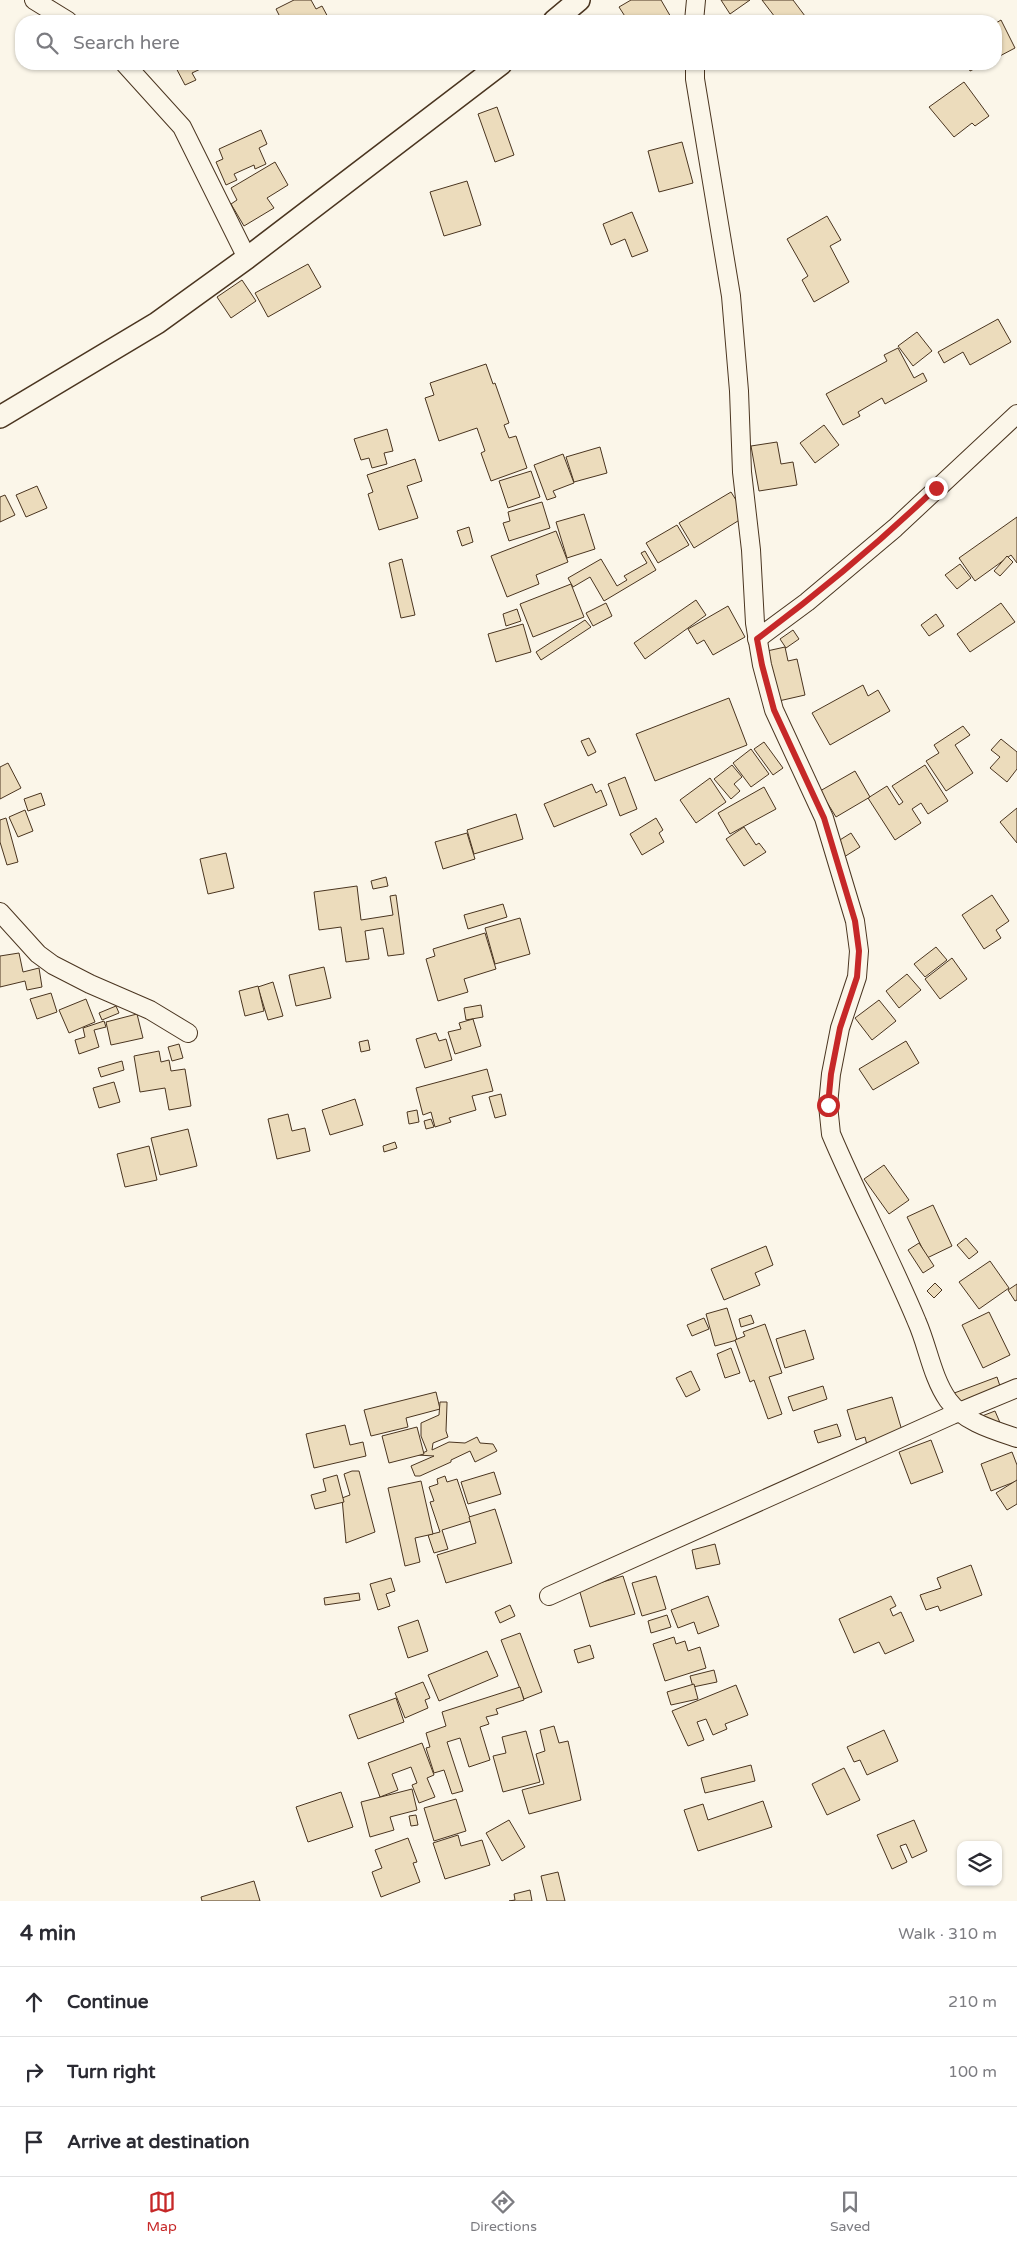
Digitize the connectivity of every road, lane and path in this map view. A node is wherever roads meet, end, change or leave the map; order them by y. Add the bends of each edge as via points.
1 (34, 0) edge
2 (579, 0) edge
3 (696, 0) edge
4 (58, 15) edge
5 (561, 15) edge
6 (695, 15) edge
7 (131, 70) edge
8 (493, 70) edge
9 (695, 70) edge
10 (248, 258) junction
11 (1017, 414) edge
12 (0, 417) edge
13 (757, 639) junction
14 (0, 912) edge
15 (188, 1033) dead end
16 (1017, 1388) edge
17 (960, 1412) junction
18 (1017, 1438) edge
19 (549, 1596) dead end

1 - 4 street
2 - 5 main road
3 - 6 street
7 - 10 street via 182,127
8 - 10 main road
9 - 13 street via 731,296
10 - 12 main road via 157,323
11 - 13 street via 888,533 807,602
13 - 17 street via 774,710 824,818 855,921 859,951 857,977 840,1028 831,1074 828,1105 831,1134 918,1323 940,1385
14 - 15 street via 53,966 150,1010
16 - 17 street
17 - 18 street via 985,1428
17 - 19 street

